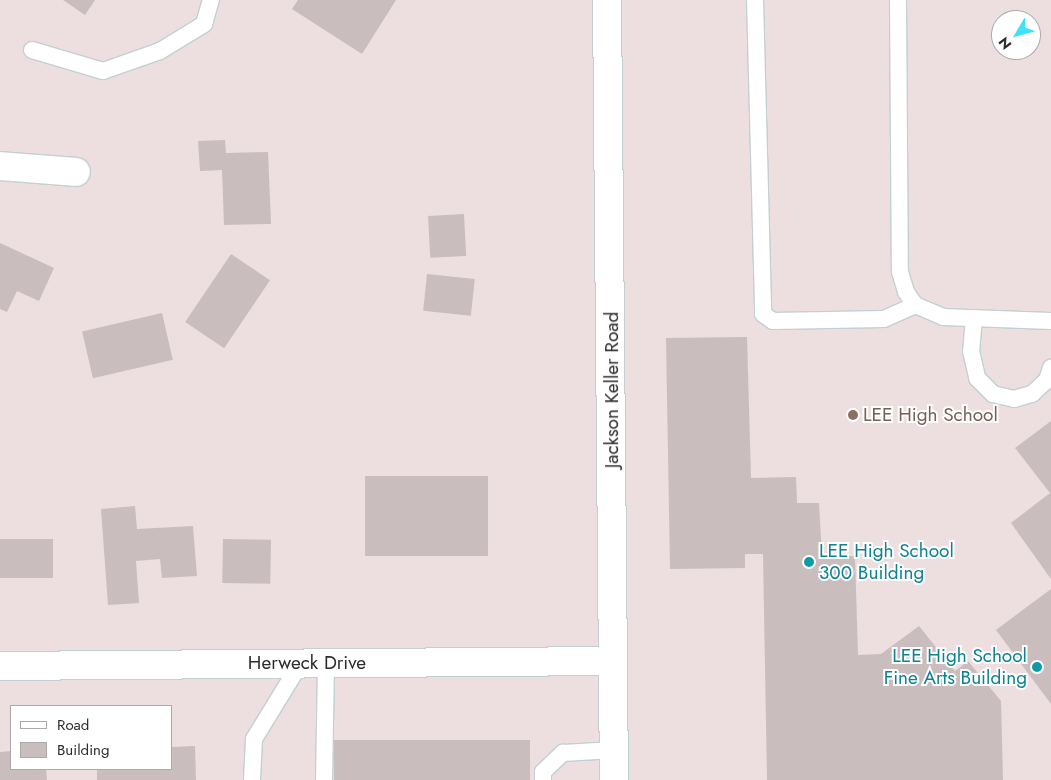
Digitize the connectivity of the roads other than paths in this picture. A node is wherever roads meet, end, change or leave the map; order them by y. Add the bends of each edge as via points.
1 (211, 0) edge
2 (607, 0) edge
3 (756, 0) edge
4 (898, 0) edge
5 (32, 50) dead end
6 (0, 166) edge
7 (76, 172) dead end
8 (915, 305) junction
9 (974, 318) junction
10 (1051, 321) edge
11 (1051, 368) edge
12 (614, 661) junction
13 (313, 663) junction
14 (0, 666) edge
15 (614, 750) junction
16 (252, 780) edge
17 (324, 780) edge
18 (543, 780) edge
19 (614, 780) edge

1 - 5 lane via 204,24 160,51 103,71
2 - 12 main road, Jackson Keller Road
3 - 8 lane via 763,314 773,320 884,319
4 - 8 lane via 900,272
6 - 7 main road
8 - 9 lane via 943,317
9 - 10 lane
9 - 11 lane via 971,351 977,378 994,394 1014,399 1032,394 1047,380
12 - 13 main road, Herweck Drive
12 - 15 main road, Jackson Keller Road
13 - 14 main road, Herweck Drive
13 - 16 lane via 254,739
13 - 17 lane
15 - 18 lane via 563,752 543,772
15 - 19 main road, Jackson Keller Road

